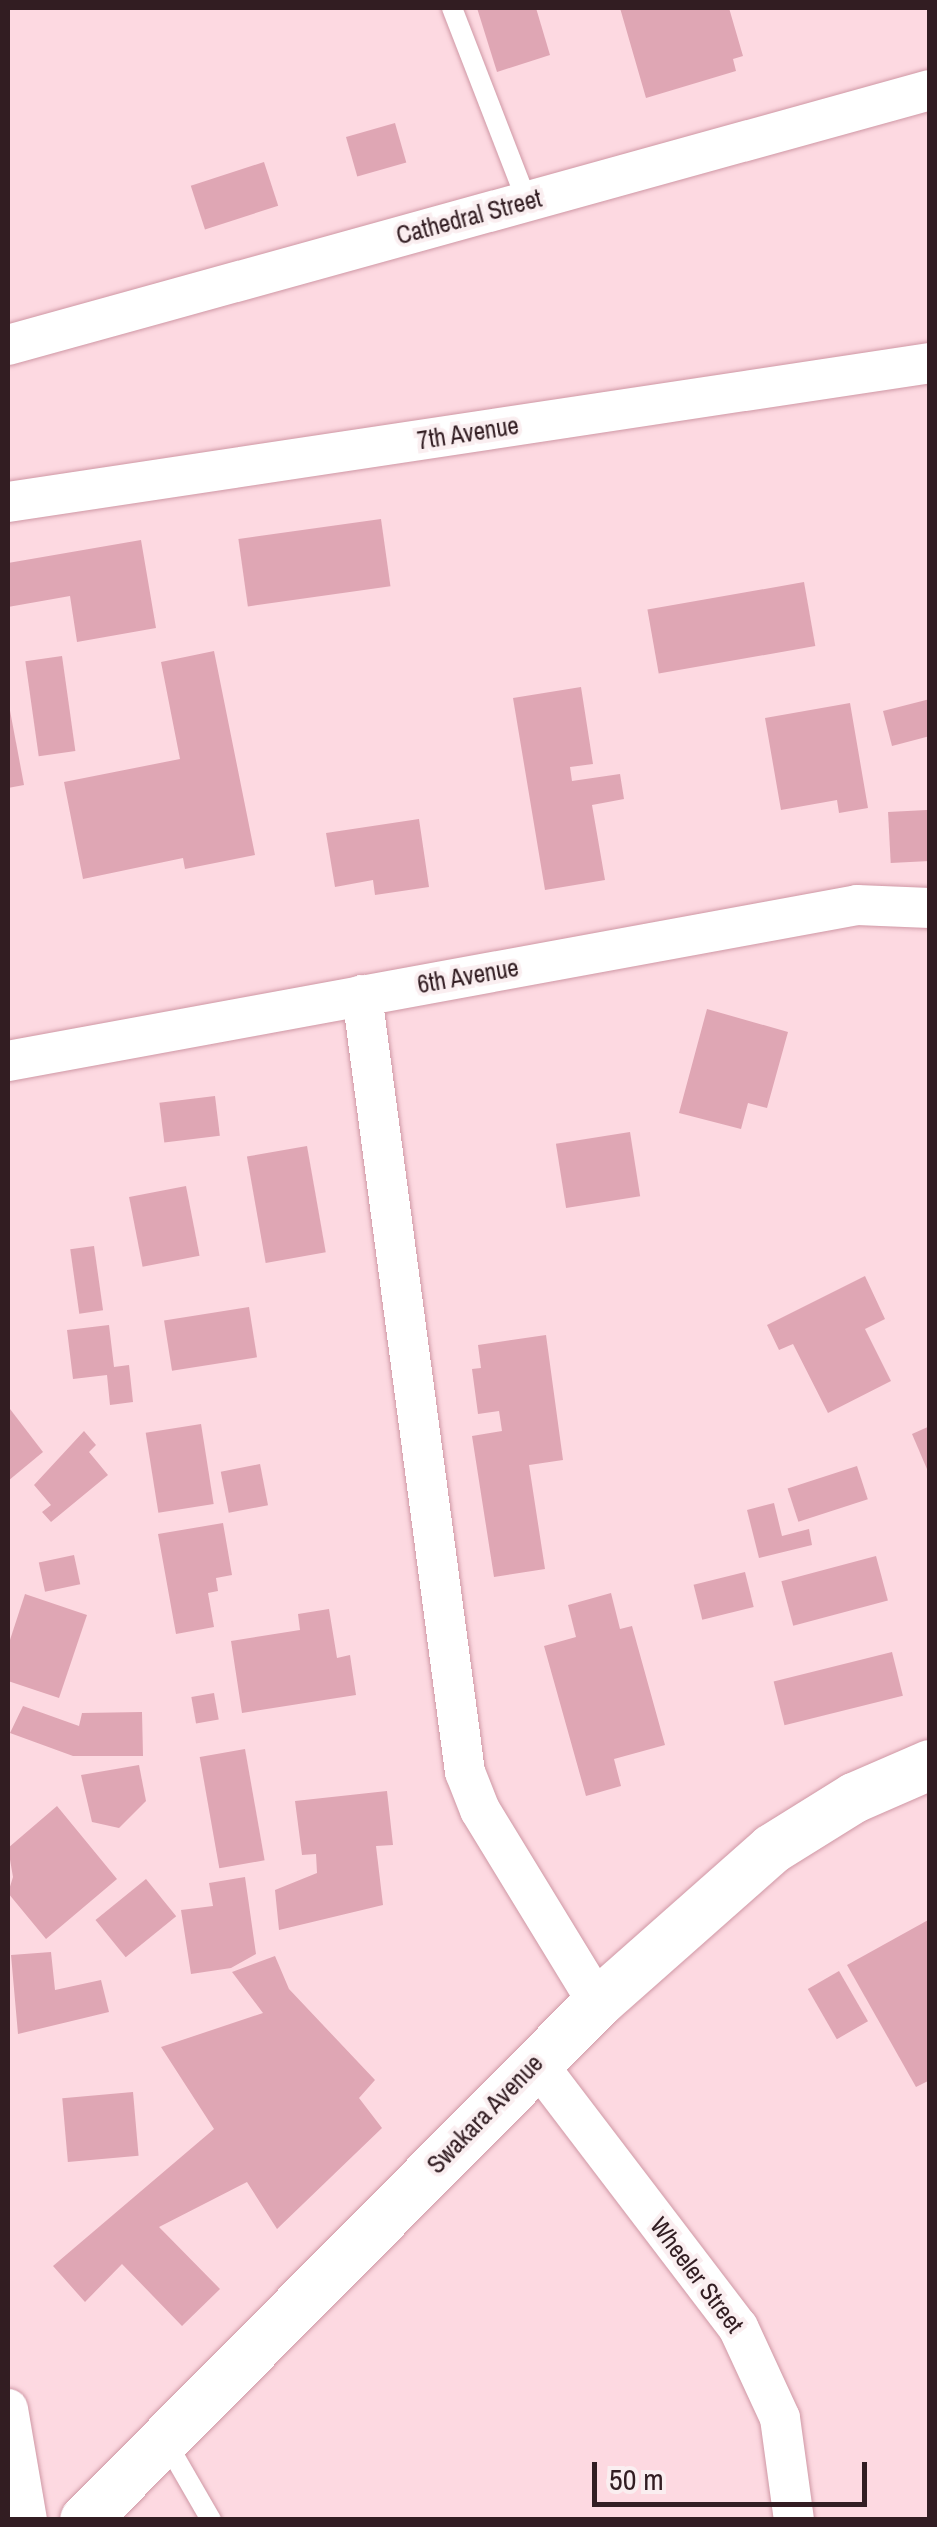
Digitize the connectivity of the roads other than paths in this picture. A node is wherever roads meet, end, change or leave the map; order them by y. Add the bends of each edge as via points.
1 (452, 8) edge
2 (927, 99) edge
3 (527, 201) junction
4 (8, 345) edge
5 (930, 363) edge
6 (8, 502) edge
7 (930, 908) edge
8 (362, 995) junction
9 (8, 1062) edge
10 (930, 1765) edge
11 (598, 2003) junction
12 (535, 2061) junction
13 (8, 2410) edge
14 (166, 2442) junction
15 (27, 2520) edge
16 (84, 2520) edge
17 (211, 2520) edge
18 (794, 2520) edge

1 - 3 lane
2 - 3 street, Cathedral Street
3 - 4 street, Cathedral Street
5 - 6 street, 7th Avenue
7 - 8 street, 6th Avenue via 856,904
8 - 9 street, 6th Avenue
8 - 11 street via 465,1772 480,1810
10 - 11 street, Swakara Avenue via 854,1798 772,1849
11 - 12 street, Swakara Avenue
12 - 14 street, Swakara Avenue
12 - 18 street, Wheeler Street via 746,2342 780,2418
13 - 15 street
14 - 16 street, Swakara Avenue
14 - 17 lane

